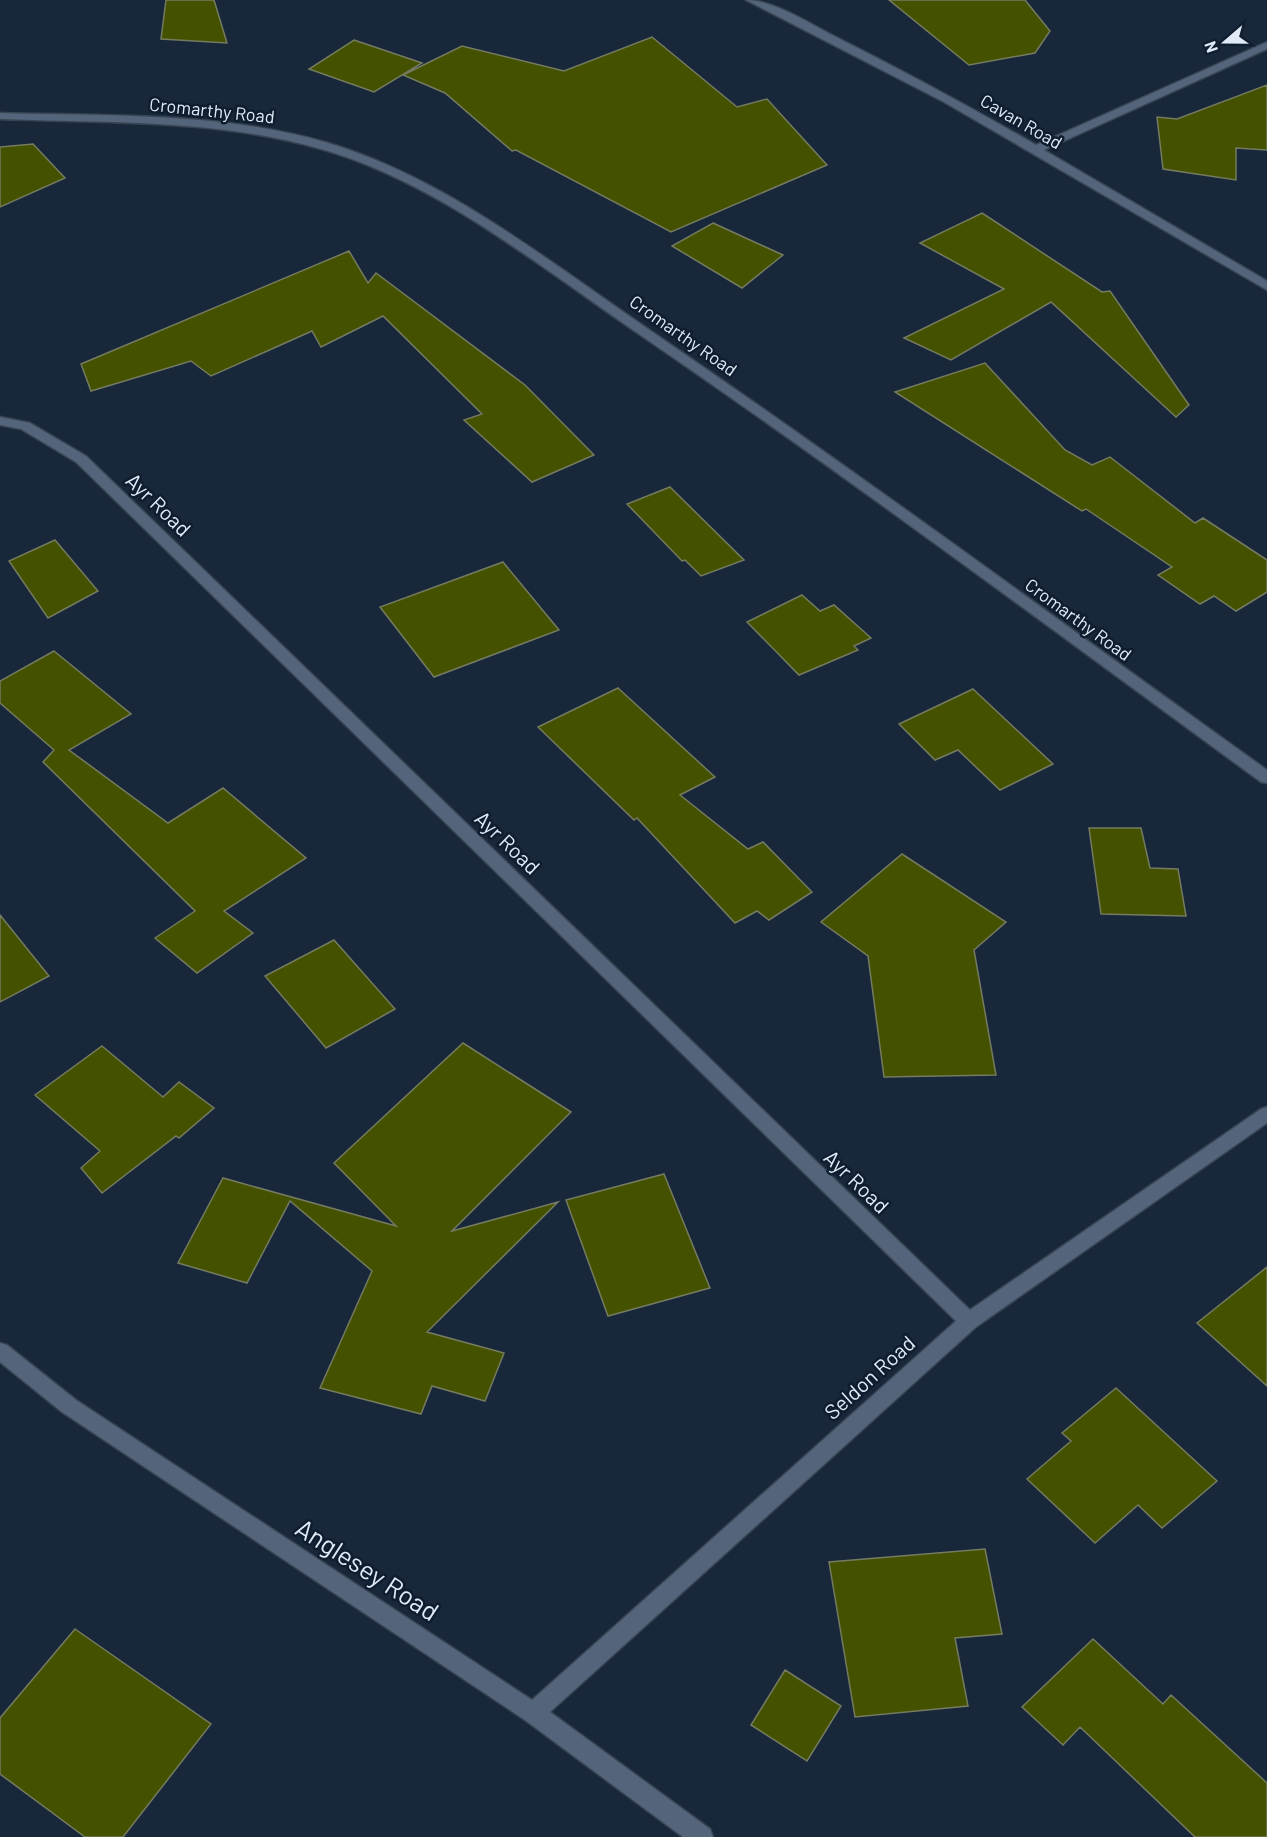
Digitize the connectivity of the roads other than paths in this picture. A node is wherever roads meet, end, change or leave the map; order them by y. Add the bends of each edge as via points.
1 (751, 0) edge
2 (1267, 45) edge
3 (0, 116) edge
4 (1034, 150) junction
5 (1267, 286) edge
6 (0, 421) edge
7 (1267, 778) edge
8 (1267, 1114) edge
9 (969, 1321) junction
10 (0, 1351) edge
11 (533, 1713) junction
12 (702, 1837) edge

1 - 4 street, Cavan Road via 873,60
2 - 4 street
3 - 7 street, Cromarthy Road via 244,129 325,146 450,200 720,384
4 - 5 street, Cavan Road
6 - 9 street, Ayr Road via 25,426 81,459
8 - 9 street, Seldon Road
9 - 11 street, Seldon Road
10 - 11 street, Anglesey Road via 69,1406
11 - 12 street, Anglesey Road

